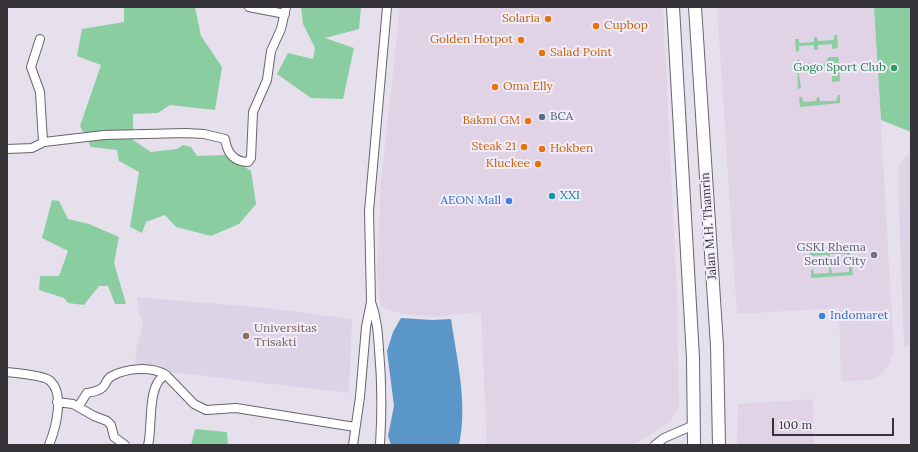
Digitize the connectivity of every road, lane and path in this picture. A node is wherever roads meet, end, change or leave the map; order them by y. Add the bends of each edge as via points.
1 (249, 7) edge
2 (387, 7) edge
3 (673, 7) edge
4 (695, 7) edge
5 (285, 11) edge
6 (40, 39) dead end
7 (43, 142) junction
8 (7, 149) edge
9 (370, 302) junction
10 (7, 372) edge
11 (166, 375) junction
12 (57, 402) junction
13 (78, 407) junction
14 (694, 425) junction
15 (355, 427) junction
16 (49, 445) edge
17 (125, 445) edge
18 (148, 445) edge
19 (353, 445) edge
20 (380, 445) edge
21 (655, 445) edge
22 (694, 445) edge
23 (719, 445) edge

1 - 5 street
2 - 9 street via 369,211
3 - 14 main road, Jalan M.H. Thamrin via 693,358
4 - 23 main road, Jalan M.H. Thamrin via 717,346
5 - 7 street via 281,29 271,51 267,80 253,112 251,158 248,162 232,156 225,139 204,134 104,135
6 - 7 street via 31,67 40,92
7 - 8 street via 32,148
9 - 15 street
9 - 20 street via 376,316 381,369 383,404
10 - 12 street via 43,377 50,381 55,388
11 - 13 street via 151,369 136,369 113,375 97,391 87,393
11 - 15 street via 194,404 206,410 236,408
11 - 18 street via 160,381 152,400
12 - 13 street
12 - 16 street via 57,421
13 - 17 street via 107,420 114,437
14 - 21 street via 664,438
14 - 22 main road, Jalan M.H. Thamrin
15 - 19 street

